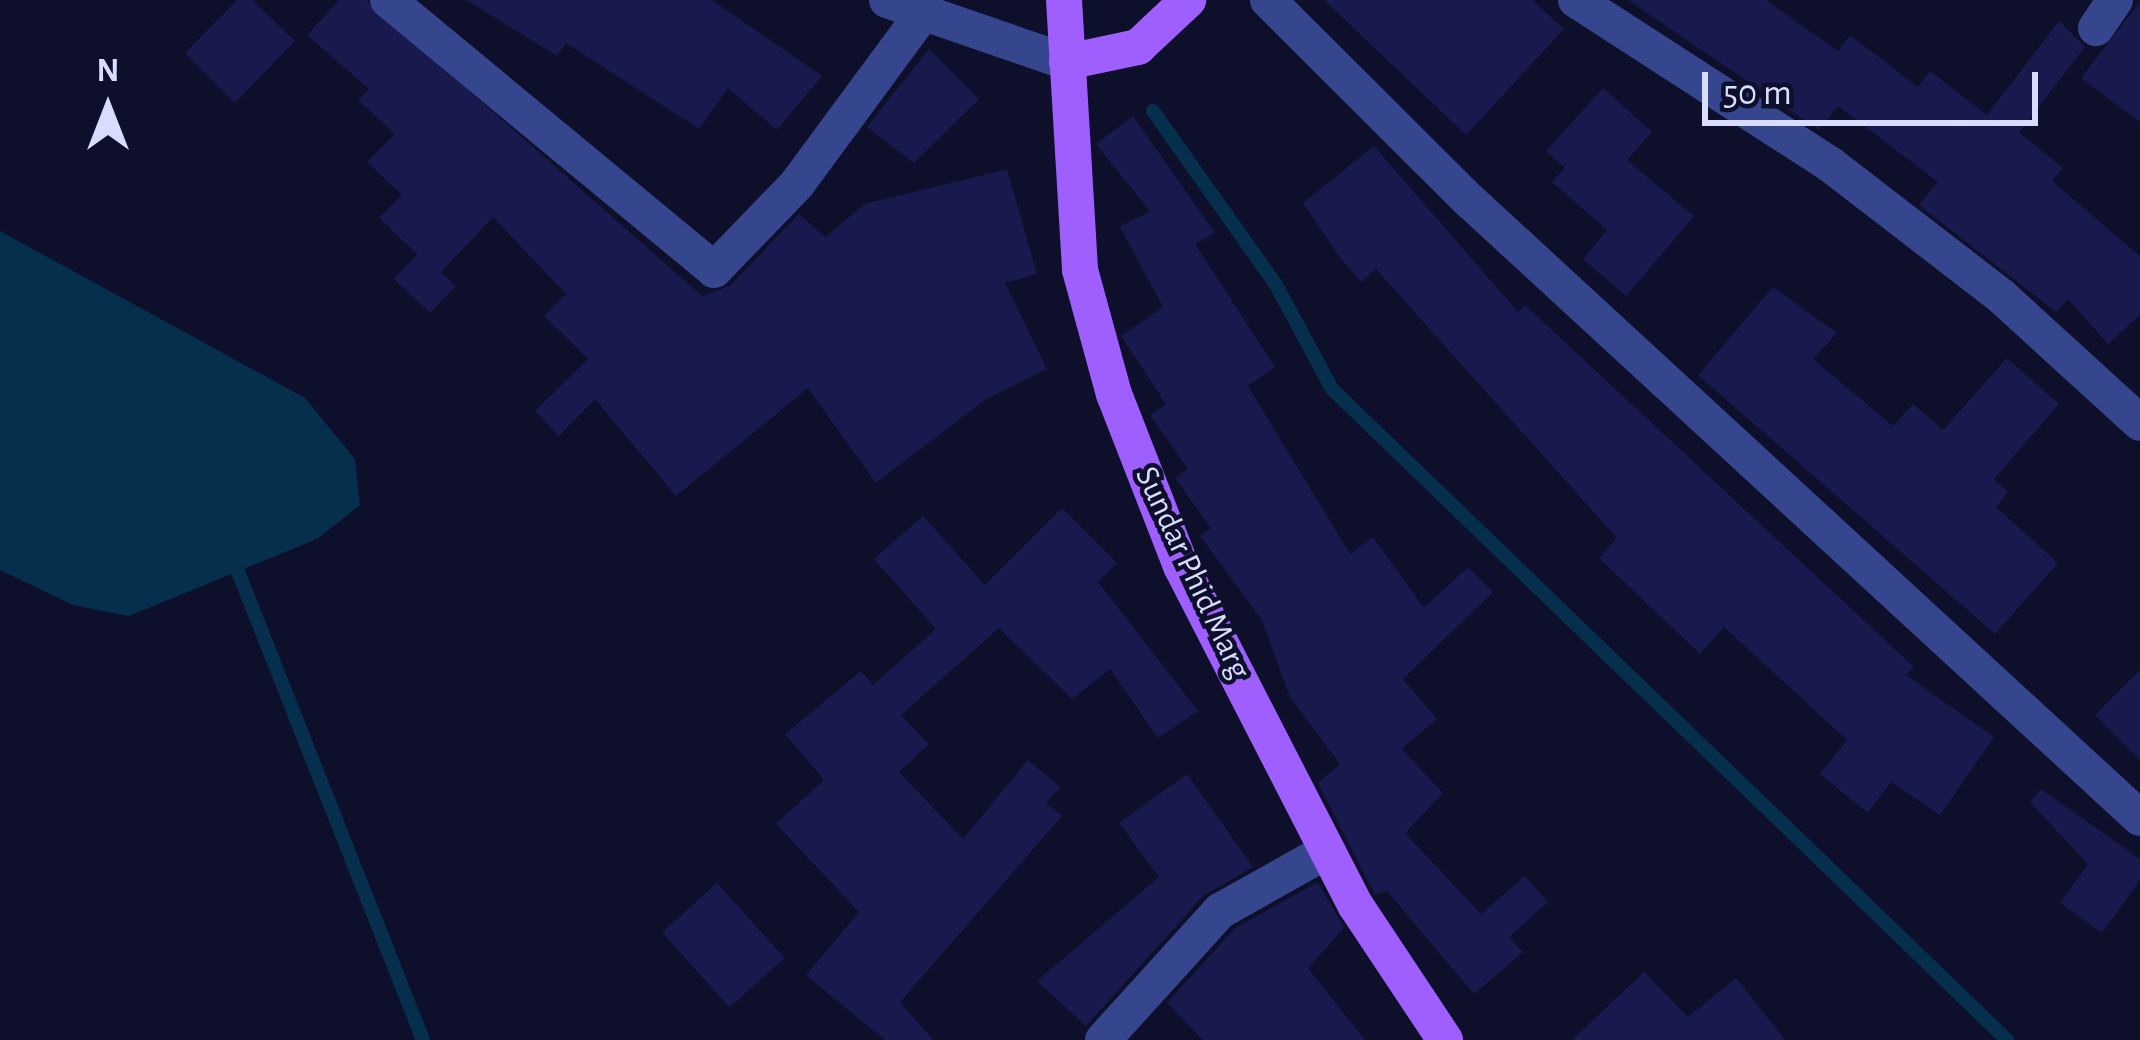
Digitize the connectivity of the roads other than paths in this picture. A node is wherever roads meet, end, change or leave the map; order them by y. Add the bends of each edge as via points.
1 (388, 0) edge
2 (1064, 0) edge
3 (1188, 0) edge
4 (1268, 0) edge
5 (1590, 5) edge
6 (903, 8) edge
7 (1067, 62) junction
8 (2140, 423) edge
9 (2140, 818) edge
10 (1328, 851) junction
11 (1103, 1040) edge
12 (1445, 1040) edge

1 - 6 street via 714,270 797,184
2 - 7 main road, Sundar Phid Marg
3 - 7 main road via 1138,46
4 - 9 street via 1471,202
5 - 8 street via 1831,165 2001,296
6 - 7 street
7 - 10 main road, Sundar Phid Marg via 1080,270 1114,394 1181,566
10 - 11 street via 1220,911
10 - 12 main road, Sundar Phid Marg

